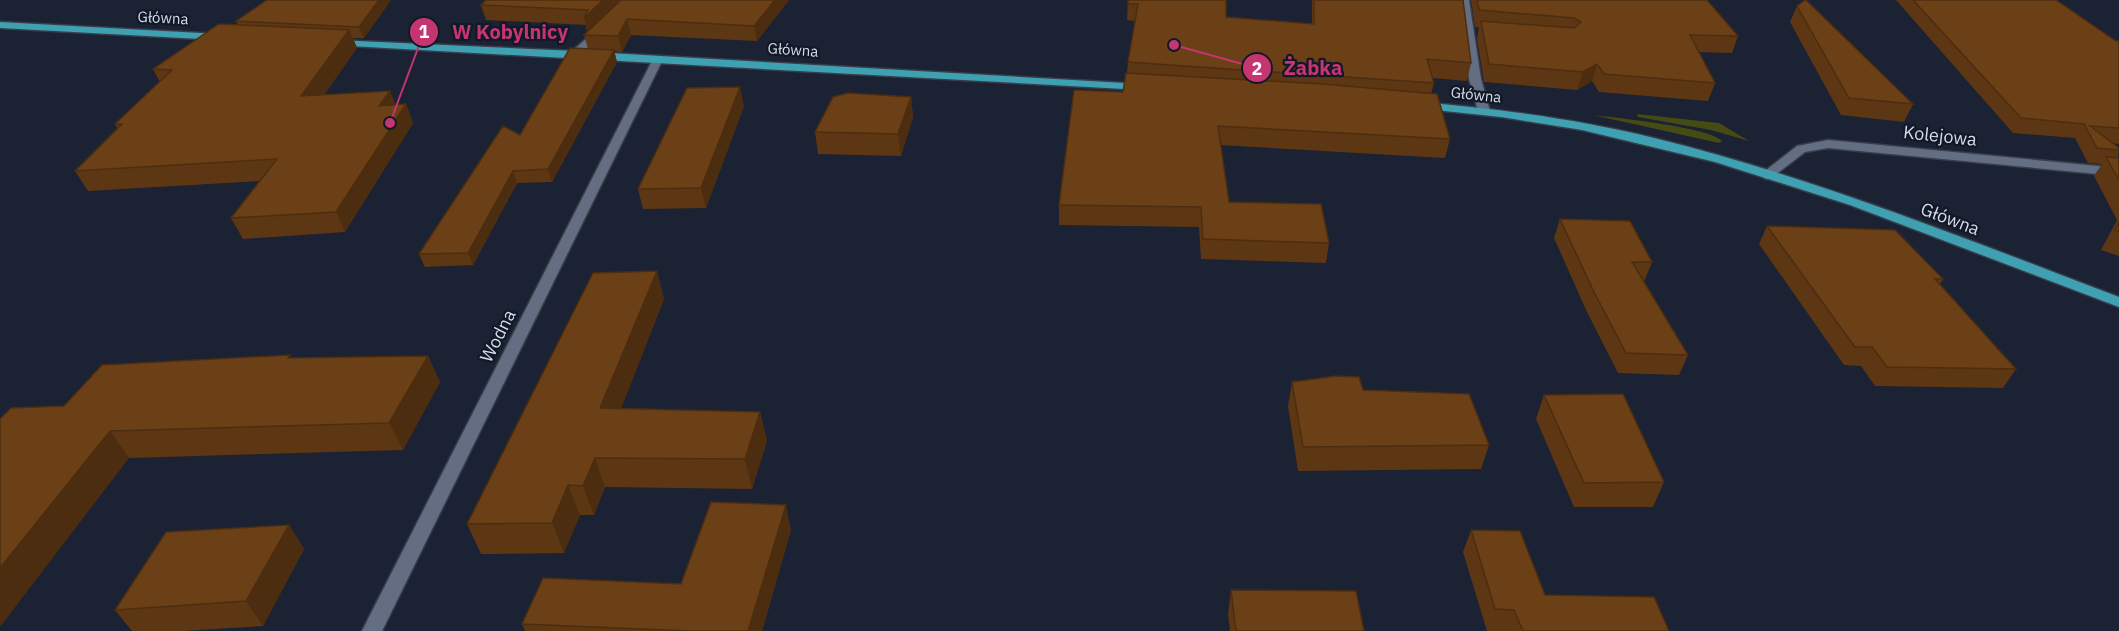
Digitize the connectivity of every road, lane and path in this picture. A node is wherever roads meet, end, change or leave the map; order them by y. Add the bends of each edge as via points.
1 (1464, 0) edge
2 (609, 21) edge
3 (0, 25) edge
4 (226, 38) edge
5 (321, 43) edge
6 (575, 54) junction
7 (658, 58) junction
8 (1150, 88) edge
9 (1413, 105) edge
10 (1484, 111) junction
11 (2119, 172) edge
12 (1766, 175) junction
13 (2119, 302) edge
14 (372, 631) edge

1 - 10 street via 1474,32 1475,79
2 - 6 street
3 - 4 main road, Główna
5 - 6 main road, Główna
6 - 7 main road, Główna
7 - 8 main road, Główna
7 - 14 street, Wodna
9 - 10 main road, Główna
10 - 12 main road, Główna via 1582,126 1684,150
11 - 12 street, Kolejowa via 1828,144 1801,148
12 - 13 main road, Główna via 1884,214

